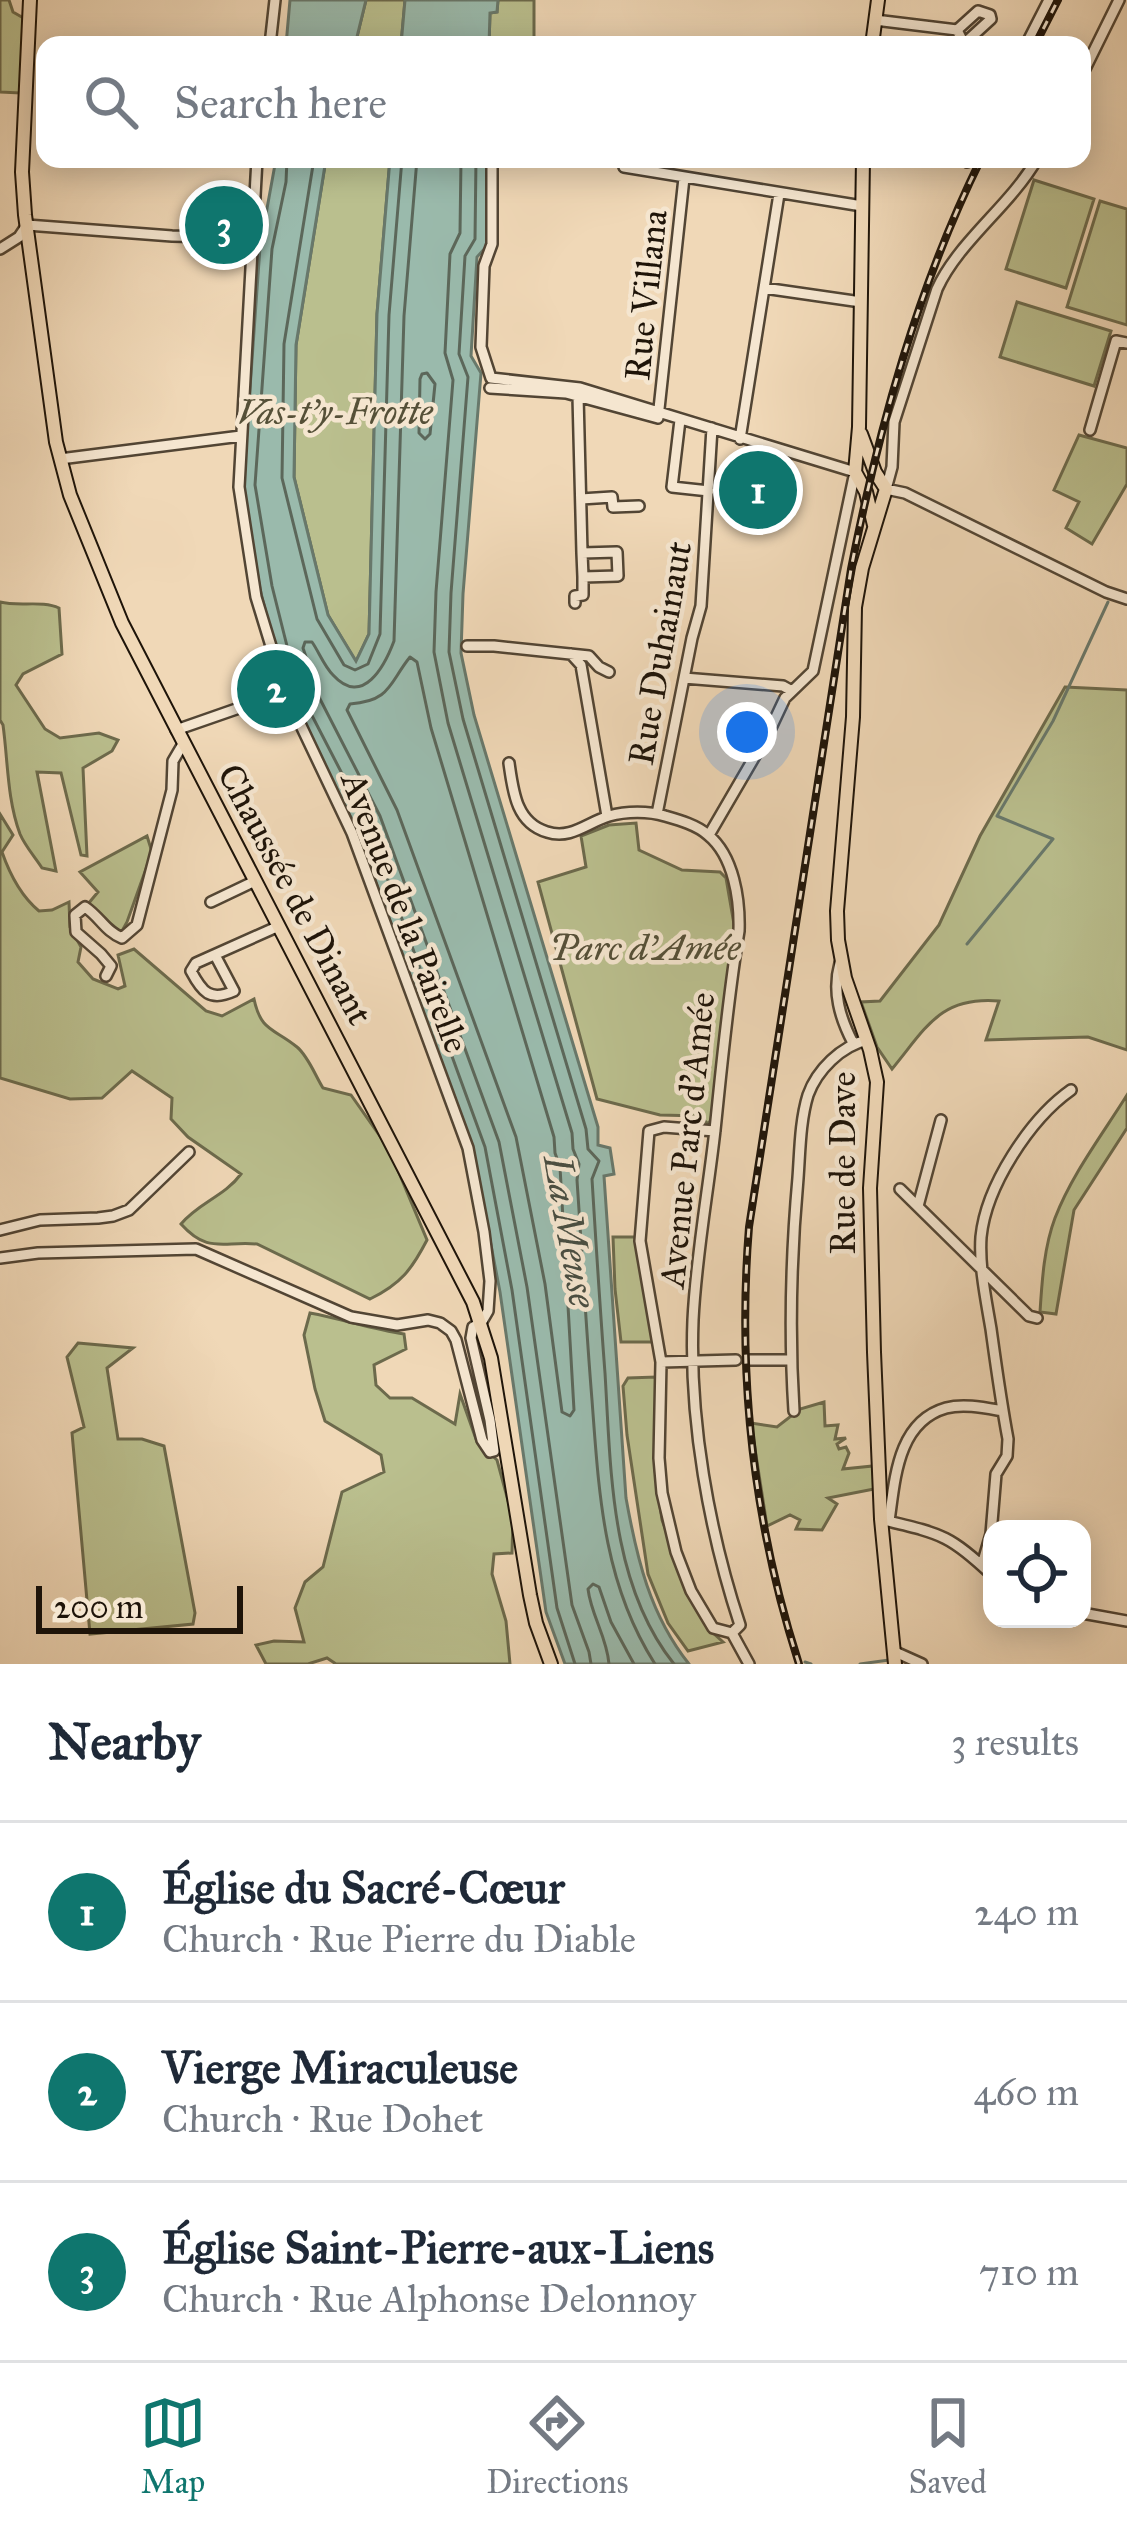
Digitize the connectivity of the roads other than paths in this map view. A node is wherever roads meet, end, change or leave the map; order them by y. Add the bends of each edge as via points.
1 (30, 0) edge
2 (275, 0) edge
3 (878, 0) edge
4 (1049, 0) edge
5 (1119, 0) edge
6 (979, 6) edge
7 (875, 20) junction
8 (271, 36) edge
9 (873, 36) edge
10 (960, 36) edge
11 (972, 36) edge
12 (1031, 36) edge
13 (1091, 57) edge
14 (256, 168) edge
15 (492, 168) edge
16 (630, 168) edge
17 (863, 168) edge
18 (1030, 168) edge
19 (685, 178) junction
20 (779, 194) junction
21 (862, 206) junction
22 (26, 225) junction
23 (254, 238) junction
24 (0, 249) edge
25 (764, 289) junction
26 (861, 302) junction
27 (1127, 343) edge
28 (579, 392) junction
29 (659, 414) junction
30 (680, 419) junction
31 (859, 427) junction
32 (712, 428) junction
33 (1090, 430) dead end
34 (241, 436) junction
35 (740, 439) junction
36 (59, 459) junction
37 (855, 472) junction
38 (875, 472) junction
39 (886, 489) junction
40 (709, 490) junction
41 (866, 492) junction
42 (580, 499) junction
43 (639, 506) dead end
44 (875, 526) junction
45 (582, 554) junction
46 (583, 577) junction
47 (1127, 599) edge
48 (575, 603) dead end
49 (467, 646) dead end
50 (571, 654) junction
51 (581, 665) junction
52 (684, 678) junction
53 (792, 691) junction
54 (285, 692) junction
55 (176, 730) junction
56 (183, 744) junction
57 (509, 763) dead end
58 (657, 814) junction
59 (607, 816) junction
60 (709, 835) junction
61 (256, 881) junction
62 (211, 902) dead end
63 (279, 926) junction
64 (215, 955) junction
65 (106, 976) dead end
66 (860, 1042) junction
67 (1071, 1090) dead end
68 (941, 1120) dead end
69 (715, 1131) junction
70 (189, 1152) dead end
71 (900, 1189) dead end
72 (917, 1206) junction
73 (0, 1231) edge
74 (0, 1258) edge
75 (982, 1270) junction
76 (1037, 1318) dead end
77 (481, 1323) junction
78 (791, 1360) junction
79 (693, 1361) junction
80 (661, 1362) junction
81 (794, 1411) dead end
82 (1003, 1411) junction
83 (885, 1520) junction
84 (982, 1565) joint
85 (1091, 1615) edge
86 (1127, 1621) edge
87 (732, 1633) junction
88 (894, 1658) edge
89 (550, 1664) edge
90 (749, 1664) edge
91 (922, 1664) edge

1 - 22 main road, Chaussée de Dinant
2 - 8 street
3 - 7 main road
4 - 12 street
5 - 13 street
6 - 11 street via 991,19
7 - 9 main road
7 - 10 street
14 - 23 street, Avenue de la Pairelle
15 - 28 street via 481,347 491,383
16 - 19 street
17 - 21 main road
18 - 39 street via 945,272 894,422
19 - 20 street
19 - 29 street, Rue Villana
20 - 21 street
20 - 25 street
21 - 26 main road
22 - 23 street
22 - 24 street
22 - 36 main road, Chaussée de Dinant
23 - 34 street, Avenue de la Pairelle
25 - 26 street
25 - 35 street
26 - 31 main road
27 - 33 street via 1116,340
28 - 29 street
28 - 42 street
29 - 30 street
30 - 32 street
30 - 40 street via 672,487
31 - 37 main road
31 - 38 main road
32 - 35 street
32 - 40 street, Rue Duhainaut
34 - 36 street
34 - 54 street, Avenue de la Pairelle via 247,546
35 - 37 street
36 - 55 main road, Chaussée de Dinant via 85,538
37 - 38 main road
37 - 41 main road, Rue de Dave
37 - 53 street via 813,671
38 - 39 main road
39 - 41 main road
39 - 44 main road, Rue de Dave
39 - 47 street
40 - 52 street, Rue Duhainaut via 701,607
41 - 44 main road, Rue de Dave
42 - 43 street
42 - 45 street
44 - 66 main road, Rue de Dave via 854,625 838,879 841,957
45 - 46 street
45 - 46 street via 617,552 618,576
46 - 48 street
49 - 50 street
50 - 51 street
50 - 51 street via 589,656 604,670
51 - 59 street
52 - 53 street
52 - 58 street, Rue Duhainaut
53 - 60 street
54 - 55 street
54 - 77 street, Avenue de la Pairelle via 352,833 468,1148 490,1281
55 - 56 main road, Chaussée de Dinant
56 - 61 main road, Chaussée de Dinant
56 - 65 street via 137,925 122,938 86,907 75,915 76,932 111,966
57 - 59 street via 518,808 541,830 571,832
58 - 59 street
58 - 60 street
60 - 69 street, Avenue Parc d'Amée via 730,870 740,914
61 - 62 street
61 - 63 main road, Chaussée de Dinant
63 - 64 street
63 - 77 main road, Chaussée de Dinant
64 - 64 street via 191,970 198,985 220,997 234,991
66 - 78 street via 827,1065 808,1097 792,1236
66 - 83 main road, Rue de Dave via 877,1082 870,1211
67 - 75 street via 998,1179 981,1234
68 - 72 street
69 - 79 street, Avenue Parc d'Amée
69 - 80 street via 650,1131 640,1241
70 - 73 street via 129,1210
71 - 72 street
72 - 75 street
74 - 77 street, Avenue de la Pairelle via 196,1249 351,1318 440,1323 456,1340 490,1452 472,1338
75 - 76 street
75 - 82 street
77 - 89 main road, Chaussée de Dinant
78 - 79 street
78 - 81 street
79 - 80 street
79 - 87 street, Avenue Parc d'Amée via 701,1462 740,1625
80 - 87 street via 665,1514 691,1591 712,1628
82 - 83 street via 947,1408 926,1419 904,1444
82 - 84 street via 1007,1456 996,1474
83 - 84 street via 941,1534
83 - 88 main road, Rue de Dave
85 - 86 street
87 - 90 street
88 - 91 street

